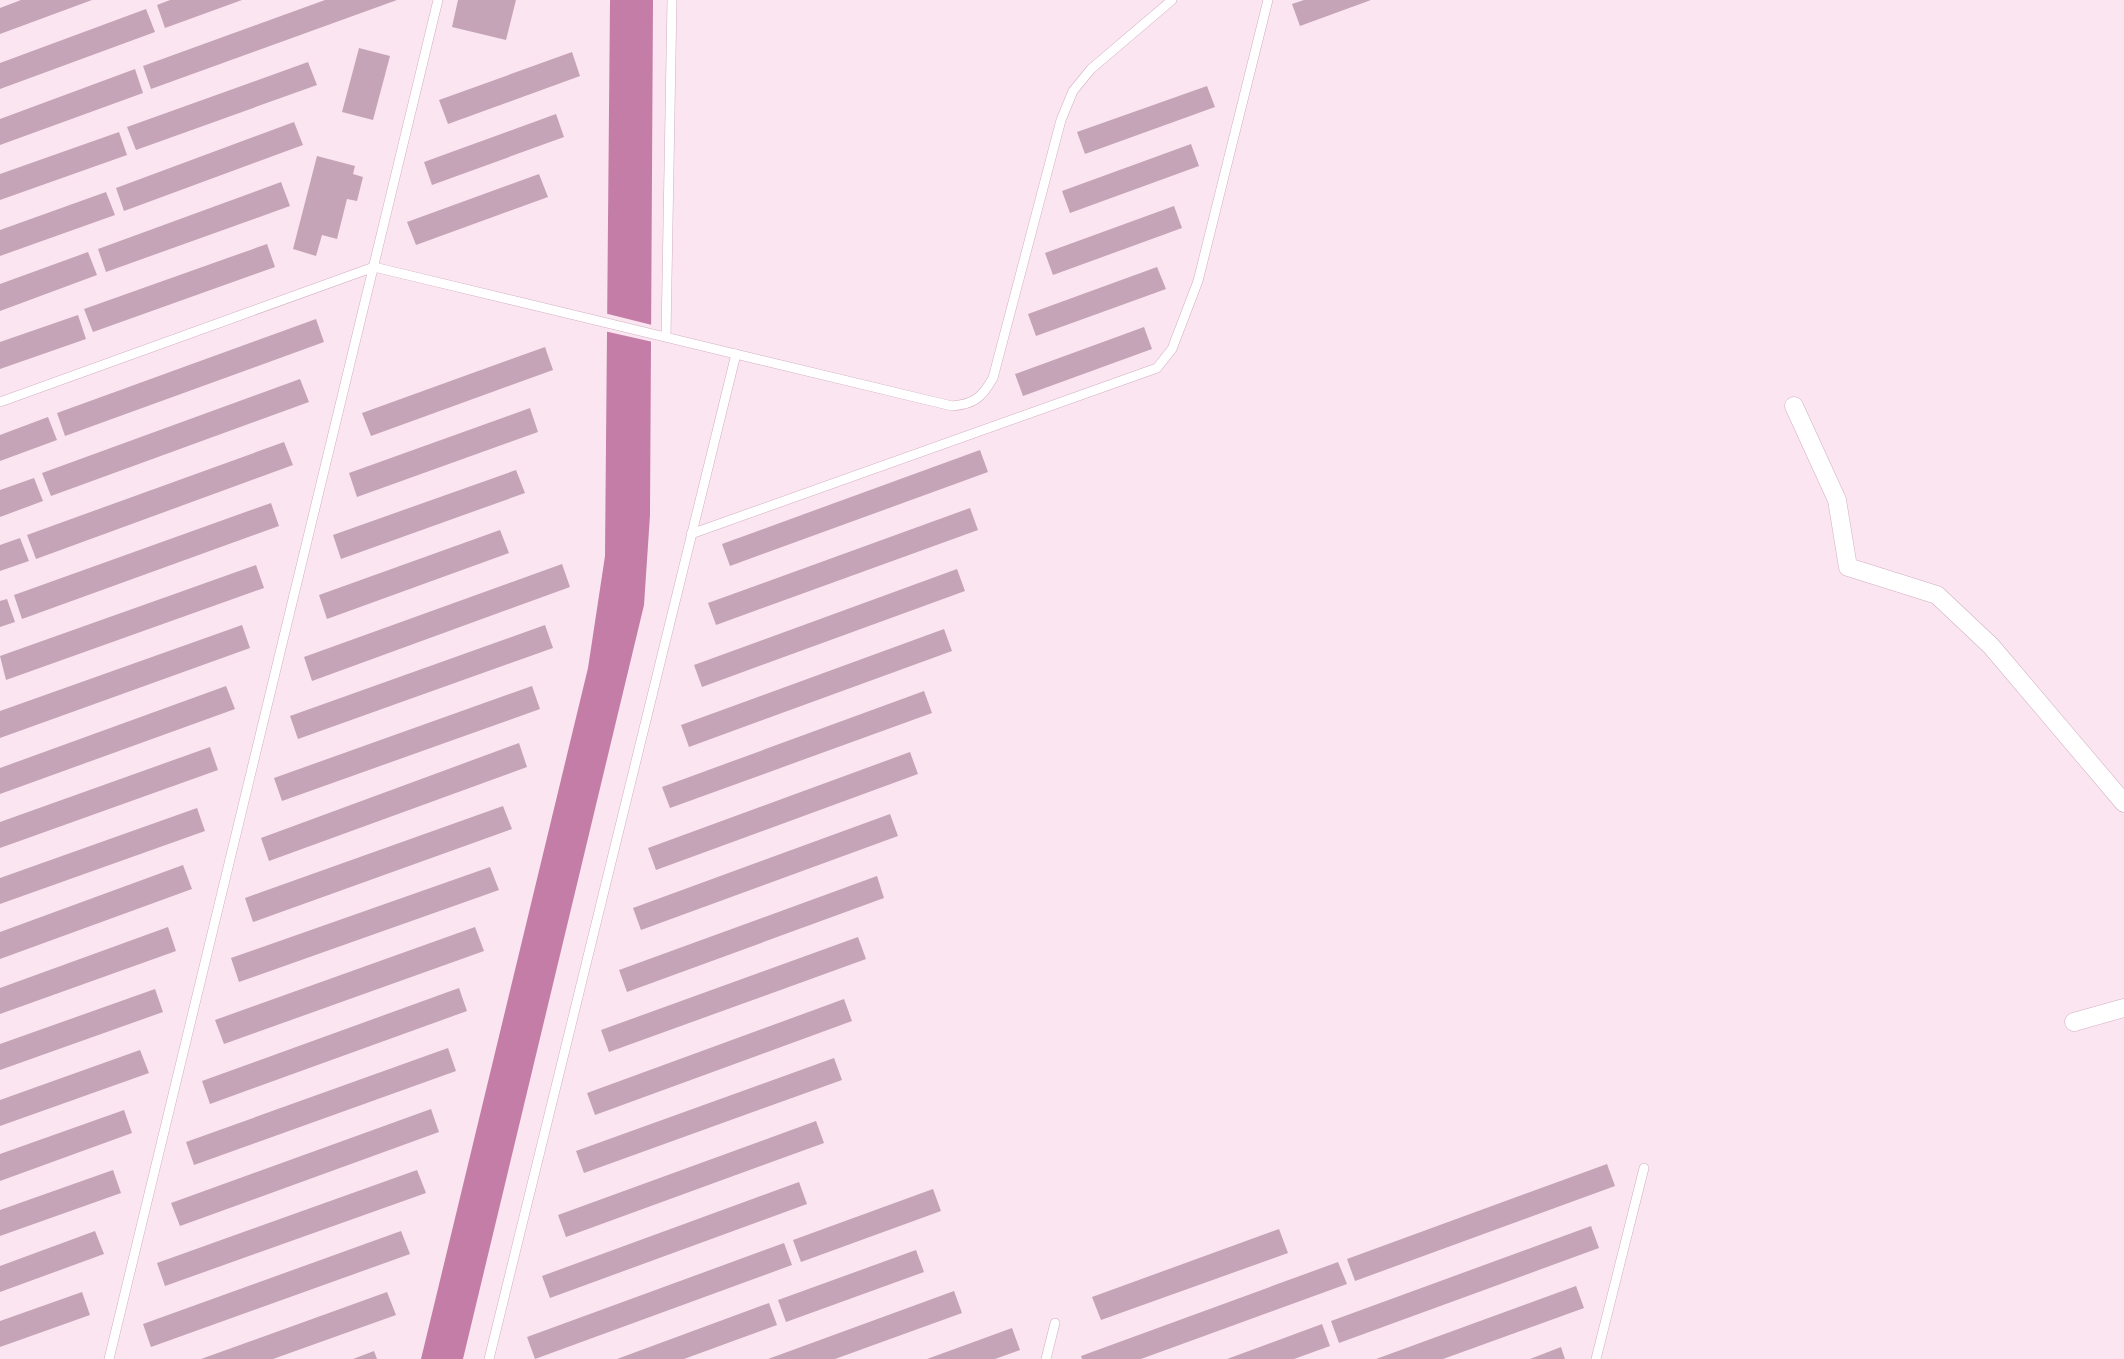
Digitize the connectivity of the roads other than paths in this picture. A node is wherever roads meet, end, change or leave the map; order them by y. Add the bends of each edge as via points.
1 (438, 0) edge
2 (672, 0) edge
3 (1172, 0) edge
4 (1268, 0) edge
5 (374, 267) junction
6 (666, 336) junction
7 (736, 354) junction
8 (0, 402) edge
9 (1794, 406) dead end
10 (691, 534) junction
11 (2124, 803) edge
12 (2124, 1008) edge
13 (2074, 1023) dead end
14 (1644, 1168) dead end
15 (1055, 1323) dead end
16 (110, 1359) edge
17 (489, 1359) edge
18 (1046, 1359) edge
19 (1596, 1359) edge

1 - 5 lane
2 - 6 lane
3 - 7 lane via 1091,69 1073,91 1061,120 993,378 983,396 970,405 952,406
4 - 10 lane via 1198,281 1172,349 1157,368
5 - 6 lane
5 - 8 lane
5 - 16 lane
6 - 7 lane
7 - 10 lane
9 - 11 street via 1837,500 1848,568 1937,595 1990,646
10 - 17 lane
12 - 13 street
14 - 19 lane
15 - 18 lane

